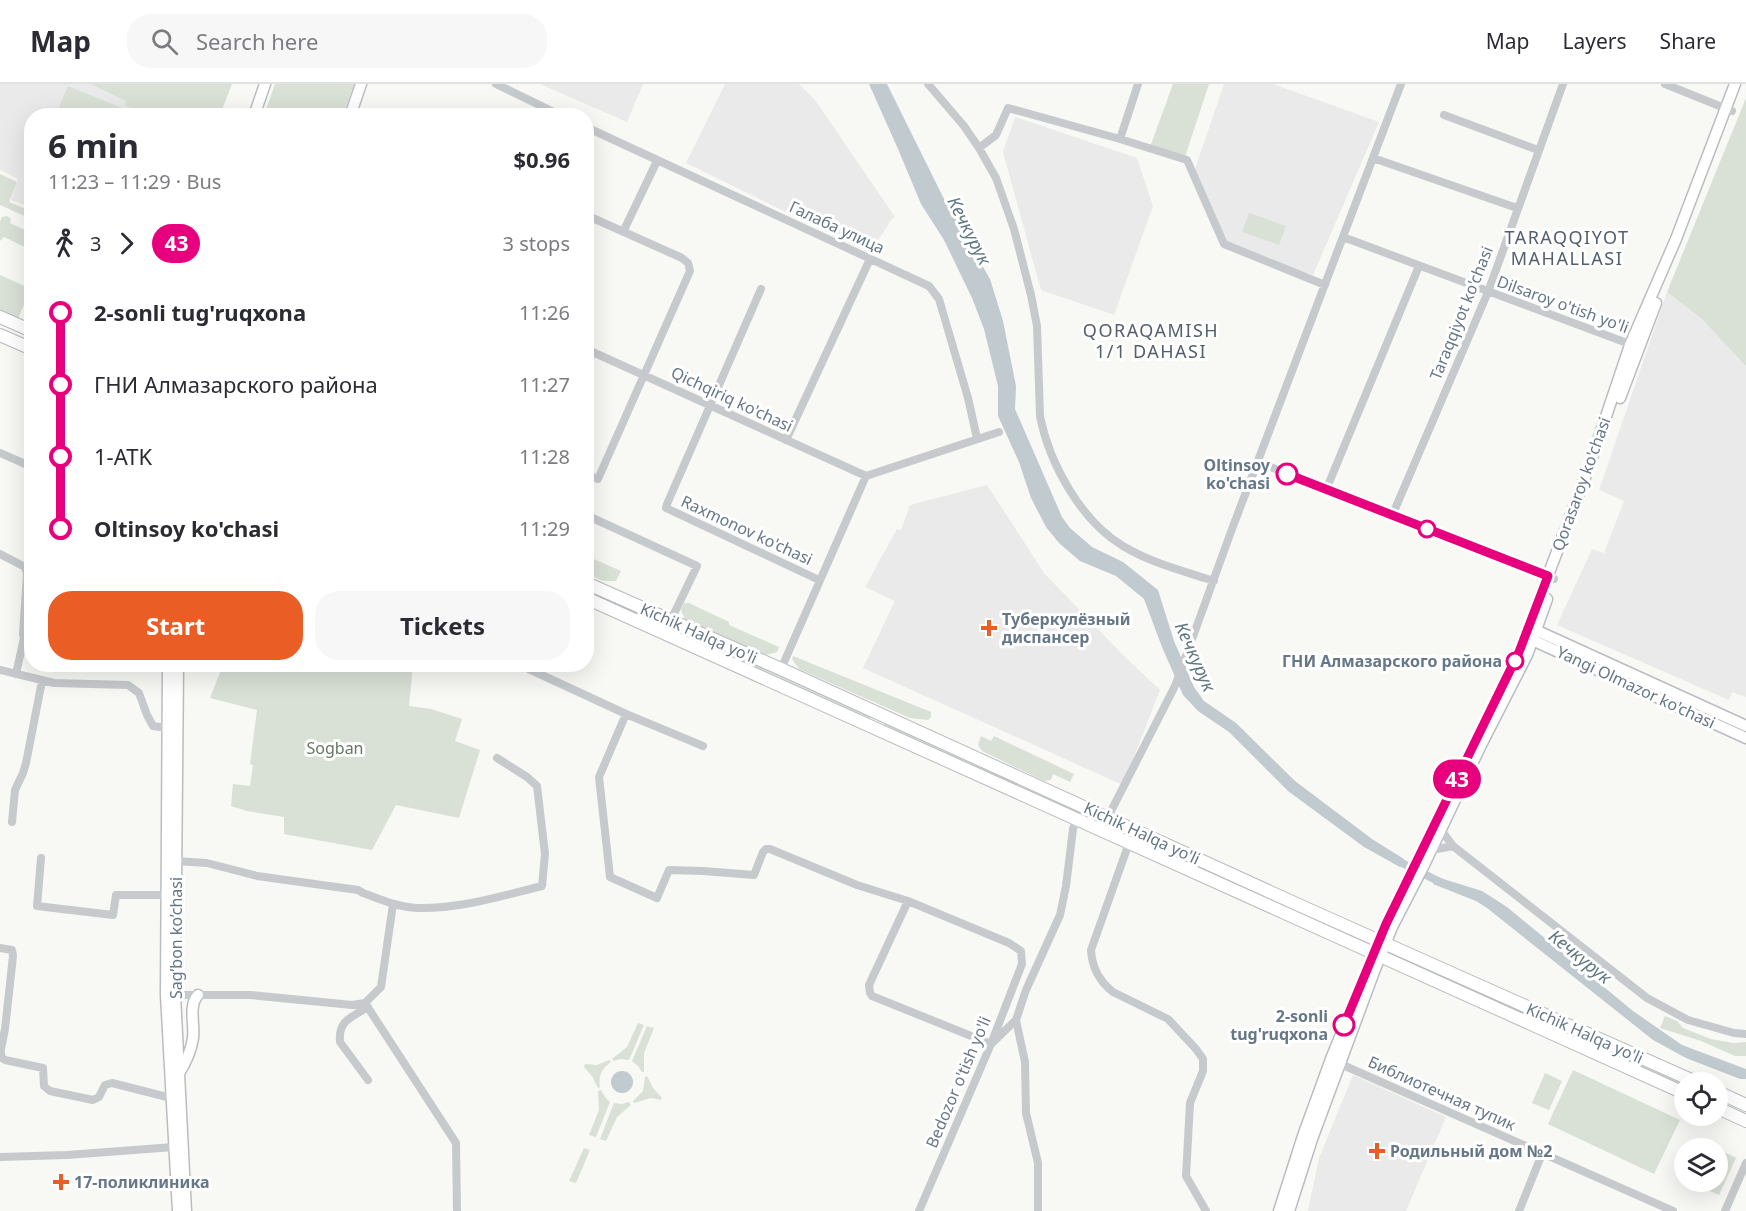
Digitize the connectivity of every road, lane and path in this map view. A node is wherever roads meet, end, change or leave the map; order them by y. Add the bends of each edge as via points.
1 (265, 84) edge
2 (361, 84) edge
3 (496, 84) edge
4 (928, 84) edge
5 (1138, 84) edge
6 (1401, 84) edge
7 (1563, 84) edge
8 (1665, 84) edge
9 (1735, 84) edge
10 (1743, 84) edge
11 (257, 108) edge
12 (353, 108) edge
13 (546, 108) edge
14 (1729, 110) junction
15 (1444, 115) dead end
16 (594, 131) edge
17 (1120, 139) junction
18 (979, 148) junction
19 (1538, 150) junction
20 (1373, 158) junction
21 (657, 161) junction
22 (1517, 208) junction
23 (594, 219) edge
24 (623, 232) junction
25 (1343, 237) junction
26 (870, 259) junction
27 (1419, 266) junction
28 (1324, 285) junction
29 (761, 289) dead end
30 (1488, 292) junction
31 (0, 317) edge
32 (24, 328) edge
33 (0, 335) edge
34 (24, 346) edge
35 (1634, 346) junction
36 (594, 353) edge
37 (644, 375) junction
38 (711, 405) junction
39 (999, 432) dead end
40 (977, 438) junction
41 (786, 440) junction
42 (0, 453) edge
43 (1258, 462) junction
44 (24, 464) edge
45 (866, 476) junction
46 (594, 478) edge
47 (1326, 490) junction
48 (1392, 516) junction
49 (594, 519) edge
50 (0, 554) edge
51 (24, 566) edge
52 (1551, 578) junction
53 (819, 580) junction
54 (1214, 581) junction
55 (594, 586) edge
56 (594, 602) edge
57 (24, 619) edge
58 (671, 620) junction
59 (1531, 633) junction
60 (24, 638) edge
61 (24, 638) edge
62 (781, 669) junction
63 (0, 670) edge
64 (168, 672) edge
65 (177, 672) edge
66 (535, 672) edge
67 (16, 674) junction
68 (42, 681) junction
69 (626, 714) junction
70 (884, 715) junction
71 (1746, 726) edge
72 (172, 729) junction
73 (878, 729) junction
74 (1746, 738) edge
75 (703, 746) dead end
76 (497, 758) dead end
77 (1108, 817) junction
78 (1076, 819) junction
79 (12, 822) dead end
80 (1441, 830) junction
81 (1130, 843) junction
82 (1453, 846) junction
83 (1432, 850) junction
84 (41, 858) dead end
85 (175, 861) junction
86 (1205, 862) junction
87 (1420, 865) junction
88 (1199, 874) junction
89 (167, 895) junction
90 (908, 901) junction
91 (393, 904) junction
92 (1382, 942) junction
93 (0, 948) edge
94 (1377, 955) junction
95 (171, 995) junction
96 (198, 995) junction
97 (366, 1005) junction
98 (1016, 1020) junction
99 (1746, 1034) edge
100 (991, 1044) junction
101 (0, 1049) edge
102 (1336, 1061) junction
103 (1674, 1072) edge
104 (178, 1075) junction
105 (368, 1080) dead end
106 (1674, 1089) edge
107 (1728, 1097) edge
108 (171, 1098) junction
109 (1746, 1105) edge
110 (1728, 1113) edge
111 (1746, 1121) edge
112 (174, 1147) junction
113 (1542, 1154) junction
114 (0, 1157) edge
115 (1746, 1163) edge
116 (178, 1211) edge
117 (186, 1211) edge
118 (457, 1211) edge
119 (919, 1211) edge
120 (1038, 1211) edge
121 (1206, 1211) edge
122 (1279, 1211) edge
123 (1289, 1211) edge
124 (1519, 1211) edge
125 (1673, 1211) edge
126 (1725, 1211) edge

1 - 11 main road
2 - 12 main road
3 - 13 street
4 - 18 street
5 - 17 street
6 - 20 street
7 - 19 street, Taraqqiyot ko'chasi
8 - 14 street
9 - 14 main road, Qorasaroy ko'chasi
10 - 14 main road, Qorasaroy ko'chasi
14 - 35 main road, Qorasaroy ko'chasi
15 - 19 street
16 - 21 street, Галаба улица
17 - 18 street via 1008,108 996,135
17 - 28 street via 1187,160 1226,246
18 - 54 street via 996,178 1031,295 1038,339 1040,416 1062,475 1086,513 1115,542 1149,560
19 - 22 street, Taraqqiyot ko'chasi
20 - 22 street
20 - 25 street
21 - 24 street
21 - 26 street, Галаба улица
22 - 30 street, Taraqqiyot ko'chasi
23 - 24 street
24 - 37 street via 682,258 690,271
25 - 27 street, Dilsaroy o'tish yo'li
25 - 28 street
26 - 40 street, Галаба улица via 929,286 939,299
26 - 41 street
27 - 30 street, Dilsaroy o'tish yo'li
27 - 47 street
28 - 43 street
29 - 38 street
30 - 35 street, Dilsaroy o'tish yo'li
30 - 48 street, Taraqqiyot ko'chasi
31 - 32 highway
33 - 34 highway
35 - 52 main road, Qorasaroy ko'chasi
36 - 37 street, Qichqiriq ko'chasi
37 - 38 street, Qichqiriq ko'chasi
37 - 46 street via 598,479
38 - 41 street, Qichqiriq ko'chasi
38 - 53 street, Raxmonov ko'chasi via 666,508
39 - 40 street
40 - 45 street
41 - 45 street, Qichqiriq ko'chasi
42 - 44 street
43 - 47 street
43 - 54 street
45 - 53 street, Raxmonov ko'chasi
47 - 48 street
48 - 52 street
49 - 58 street via 697,566
50 - 51 street
52 - 59 main road, Qorasaroy ko'chasi
53 - 62 street, Raxmonov ko'chasi
54 - 77 street via 1175,686
55 - 58 highway, Kichik Halqa yo'li
56 - 73 highway, Kichik Halqa yo'li
57 - 60 street
58 - 62 highway, Kichik Halqa yo'li
59 - 71 main road, Yangi Olmazor ko'chasi
59 - 74 main road, Yangi Olmazor ko'chasi
59 - 80 main road, Qorasaroy ko'chasi via 1527,655
59 - 87 main road, Qorasaroy ko'chasi
61 - 67 street
62 - 70 highway, Kichik Halqa yo'li
63 - 67 street
64 - 72 main road, Sag’bon ko’chasi
65 - 72 main road, Sag’bon ko’chasi
66 - 69 street
67 - 68 street
68 - 72 street via 131,686 139,693 153,726
68 - 79 street via 26,763 15,790
69 - 75 street
69 - 90 street via 599,777 610,877 657,898 669,870 754,875 763,852 770,849 856,885
70 - 73 highway
70 - 77 highway, Kichik Halqa yo'li
72 - 85 main road, Sag’bon ko’chasi
72 - 89 main road, Sag’bon ko’chasi
73 - 78 highway, Kichik Halqa yo'li
76 - 91 street via 537,786 545,854 542,886 461,905 416,908
77 - 86 highway, Kichik Halqa yo'li
78 - 81 highway, Kichik Halqa yo'li
78 - 98 street via 1060,915
80 - 82 street
80 - 83 main road, Qorasaroy ko'chasi
81 - 88 highway, Kichik Halqa yo'li
81 - 121 street via 1091,959 1107,987 1168,1019 1203,1059 1203,1071 1190,1103 1186,1176
82 - 83 street
82 - 99 street via 1647,998 1688,1020
83 - 87 main road, Qorasaroy ko'chasi
84 - 89 street via 37,906 112,915 116,895
85 - 91 street via 207,863 257,876 358,890
85 - 95 main road, Sag’bon ko’chasi
86 - 88 highway
86 - 92 highway, Kichik Halqa yo'li
87 - 92 main road, Qorasaroy ko'chasi
88 - 94 highway, Kichik Halqa yo'li
89 - 95 main road, Sag’bon ko’chasi
90 - 100 street, Bedozor o'tish yo'li via 1016,946 1023,955
90 - 100 street via 869,985 870,993
91 - 97 street via 381,987
92 - 94 main road, Qorasaroy ko'chasi
92 - 103 highway, Kichik Halqa yo'li
93 - 101 street via 12,950 13,956
94 - 102 main road, Qorasaroy ko'chasi
94 - 106 highway, Kichik Halqa yo'li
95 - 96 street
95 - 104 main road, Sag’bon ko’chasi
95 - 108 main road, Sag’bon ko’chasi
96 - 97 street via 250,995
96 - 104 main road via 193,1006 193,1038 188,1058
97 - 105 street via 343,1023 339,1035
97 - 118 street via 456,1143
98 - 100 street
98 - 120 street via 1025,1062 1026,1113 1038,1163
100 - 119 street, Bedozor o'tish yo'li
101 - 108 street via 5,1060 43,1068 44,1086 50,1091 96,1099 105,1084 112,1083
102 - 113 street, Библиотечная тупик
102 - 122 main road, Qorasaroy ko'chasi via 1304,1136
102 - 123 main road, Qorasaroy ko'chasi
104 - 117 main road, Sag’bon ko’chasi
107 - 109 highway
108 - 112 main road, Sag’bon ko’chasi
110 - 111 highway
112 - 114 street
112 - 116 main road, Sag’bon ko’chasi
113 - 124 street
113 - 125 street, Библиотечная тупик
115 - 126 street

